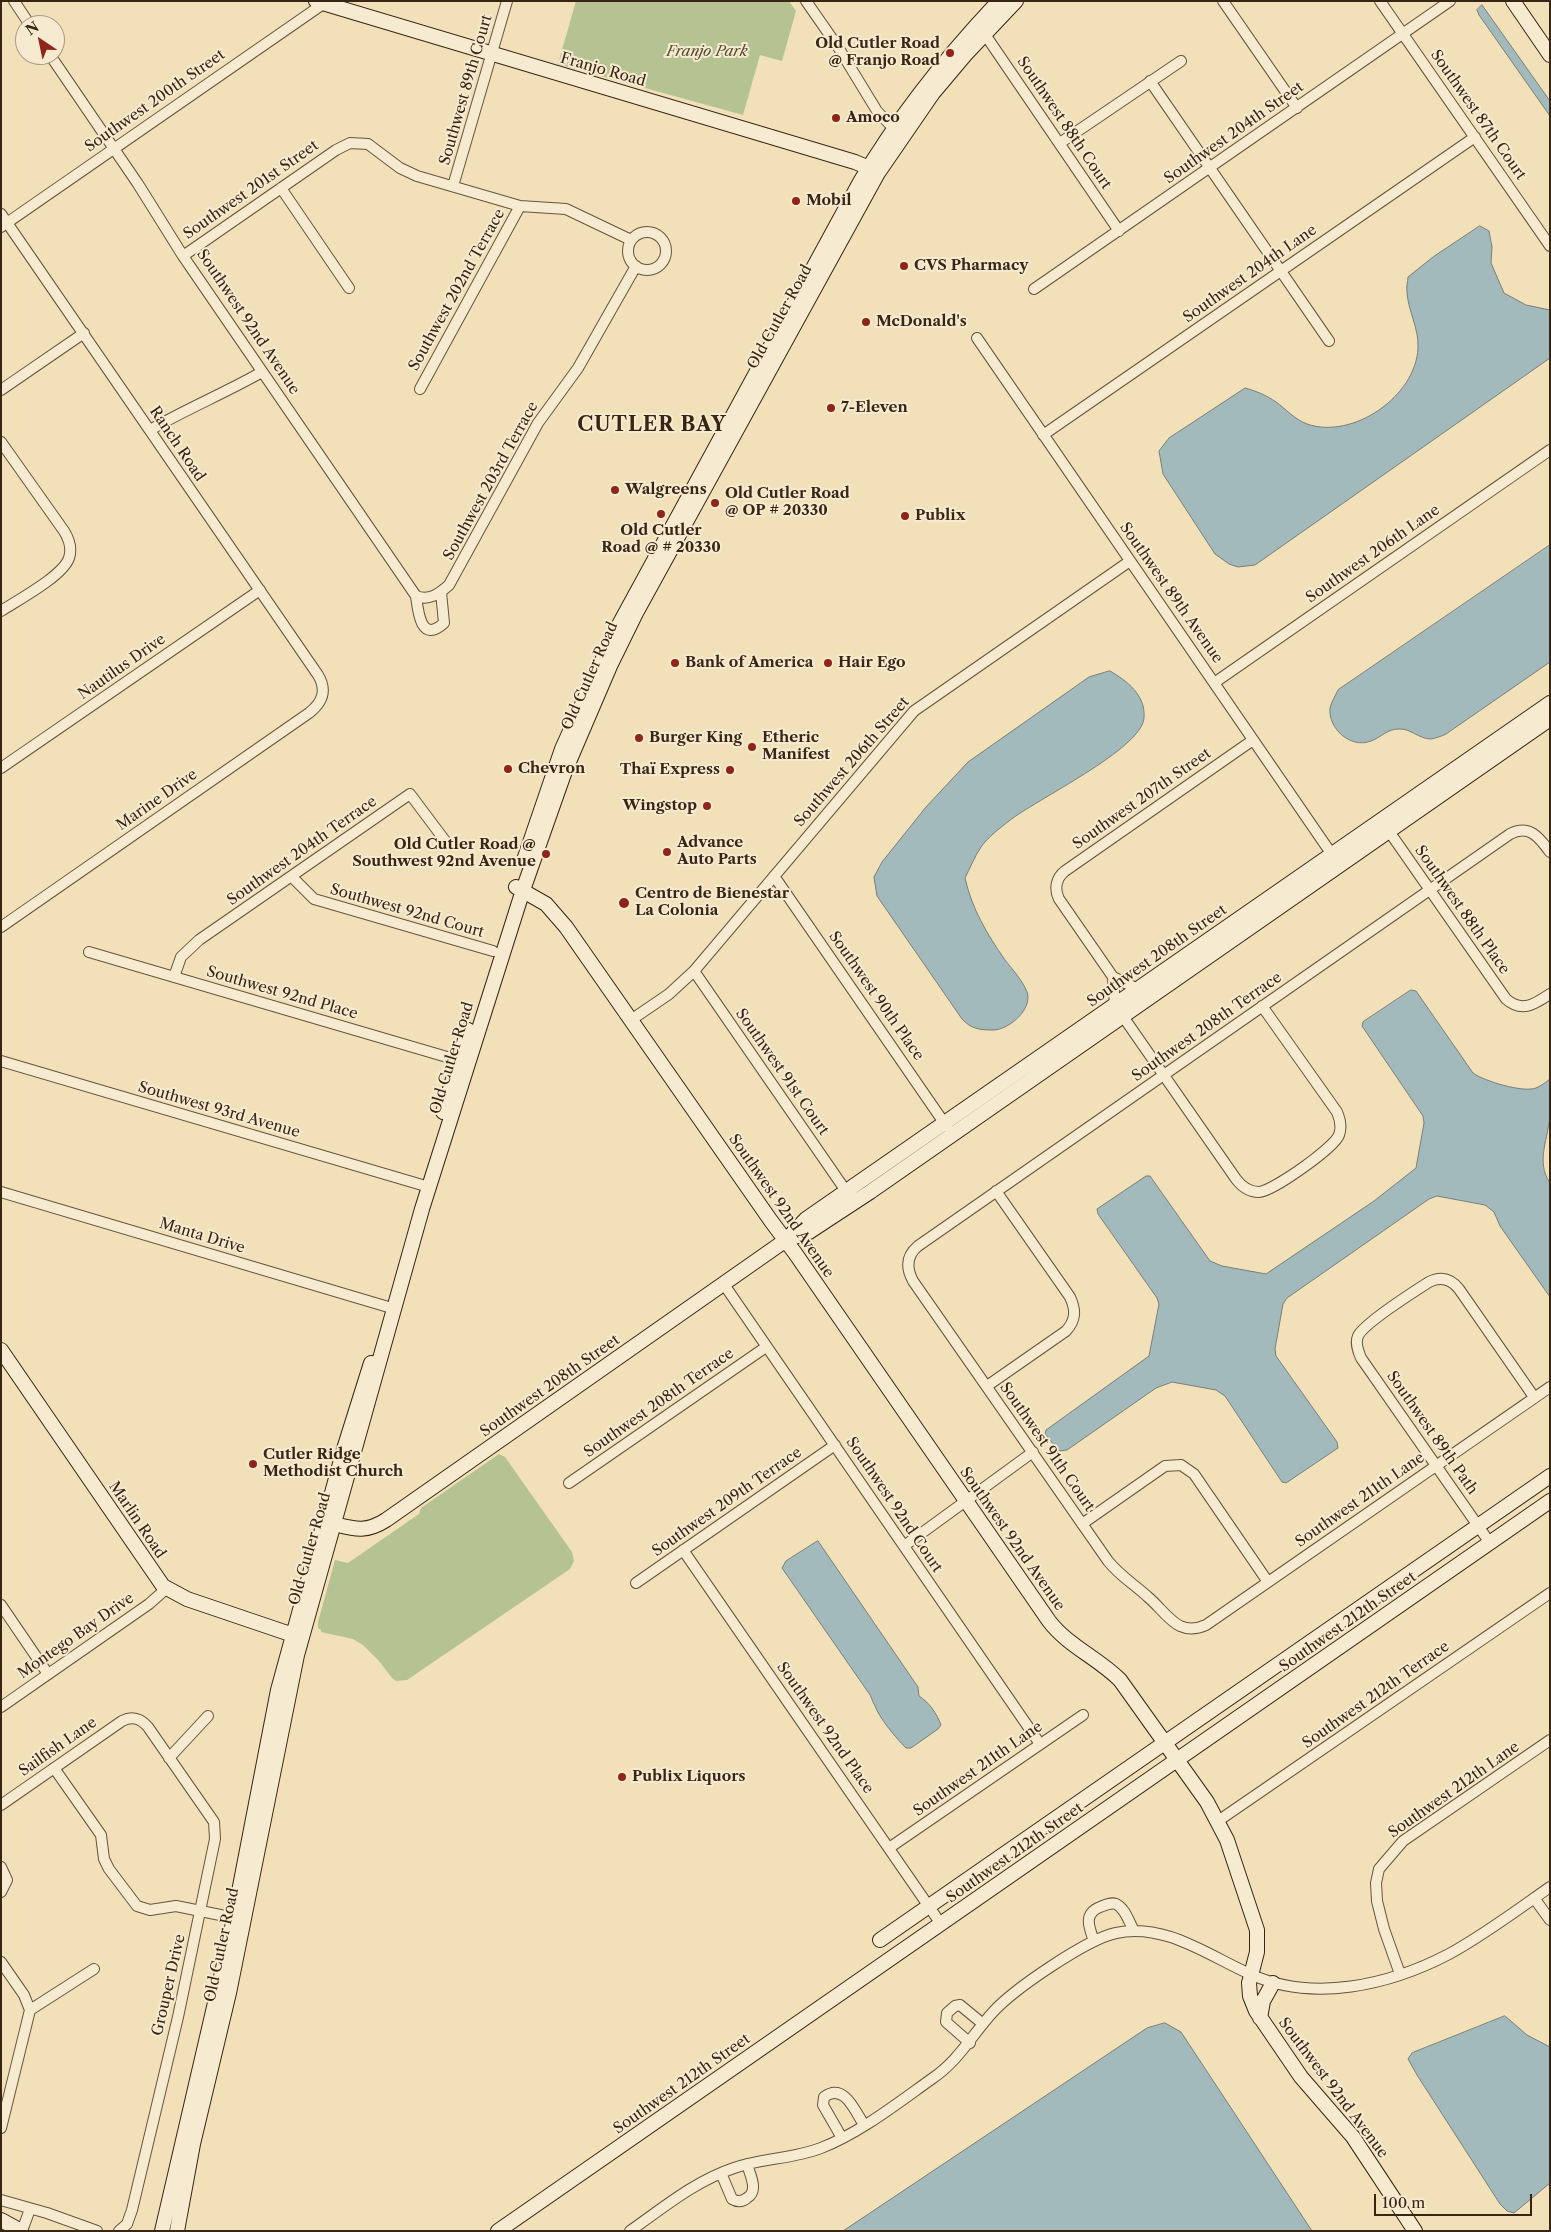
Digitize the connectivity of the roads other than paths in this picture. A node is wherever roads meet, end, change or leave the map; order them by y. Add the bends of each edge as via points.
1 (14, 1) edge
2 (508, 1) edge
3 (806, 1) edge
4 (999, 1) edge
5 (1016, 1) edge
6 (1223, 1) edge
7 (1380, 1) edge
8 (1450, 1) edge
9 (1513, 1) edge
10 (322, 2) edge
11 (23, 15) edge
12 (984, 33) junction
13 (1403, 34) junction
14 (965, 47) junction
15 (492, 54) junction
16 (1550, 55) edge
17 (1181, 60) dead end
18 (57, 65) edge
19 (1150, 82) junction
20 (1297, 108) junction
21 (894, 129) junction
22 (1474, 137) junction
23 (1060, 143) junction
24 (113, 148) junction
25 (1210, 168) junction
26 (874, 170) junction
27 (453, 186) junction
28 (281, 188) junction
29 (520, 206) junction
30 (3, 221) edge
31 (1119, 231) junction
32 (631, 240) junction
33 (1549, 243) edge
34 (183, 256) junction
35 (636, 266) junction
36 (1281, 270) junction
37 (349, 288) dead end
38 (1034, 289) dead end
39 (84, 333) junction
40 (977, 338) dead end
41 (1329, 341) dead end
42 (262, 372) junction
43 (420, 388) dead end
44 (1, 390) edge
45 (150, 430) junction
46 (1043, 435) junction
47 (1, 442) edge
48 (1550, 450) edge
49 (705, 477) junction
50 (1130, 561) junction
51 (646, 575) junction
52 (260, 590) junction
53 (441, 592) junction
54 (647, 596) junction
55 (421, 597) junction
56 (1, 611) edge
57 (1214, 683) junction
58 (594, 687) junction
59 (324, 692) joint
60 (1550, 703) edge
61 (1550, 719) edge
62 (1253, 740) junction
63 (1, 768) edge
64 (1385, 826) junction
65 (446, 842) dead end
66 (1550, 852) edge
67 (1335, 860) junction
68 (774, 876) junction
69 (292, 878) junction
70 (519, 888) junction
71 (1430, 890) junction
72 (1, 927) edge
73 (493, 951) junction
74 (89, 952) dead end
75 (694, 971) junction
76 (174, 977) junction
77 (1113, 977) junction
78 (1138, 989) junction
79 (1550, 994) edge
80 (1262, 1006) junction
81 (1119, 1010) junction
82 (631, 1020) junction
83 (463, 1061) junction
84 (1, 1062) edge
85 (1164, 1075) junction
86 (948, 1129) junction
87 (425, 1186) junction
88 (846, 1191) junction
89 (996, 1191) junction
90 (1, 1192) edge
91 (786, 1240) junction
92 (908, 1264) joint
93 (723, 1283) junction
94 (392, 1308) junction
95 (766, 1347) junction
96 (1, 1350) edge
97 (987, 1386) junction
98 (1550, 1387) edge
99 (1534, 1397) junction
100 (835, 1445) junction
101 (1033, 1452) junction
102 (1436, 1466) junction
103 (1550, 1476) edge
104 (569, 1483) dead end
105 (966, 1500) junction
106 (1550, 1501) edge
107 (329, 1523) junction
108 (1082, 1524) junction
109 (1478, 1526) junction
110 (1490, 1543) junction
111 (904, 1546) junction
112 (683, 1550) junction
113 (1268, 1582) junction
114 (636, 1583) dead end
115 (167, 1588) junction
116 (1550, 1593) edge
117 (1, 1605) edge
118 (1185, 1627) joint
119 (297, 1636) junction
120 (48, 1674) junction
121 (1, 1706) edge
122 (1083, 1715) dead end
123 (208, 1716) dead end
124 (132, 1718) joint
125 (1550, 1740) edge
126 (1165, 1742) junction
127 (1040, 1744) junction
128 (169, 1758) junction
129 (1177, 1759) junction
130 (54, 1768) junction
131 (1, 1805) edge
132 (1218, 1821) junction
133 (889, 1848) junction
134 (1, 1867) edge
135 (1550, 1887) edge
136 (1, 1892) edge
137 (1534, 1898) junction
138 (929, 1906) junction
139 (200, 1911) junction
140 (239, 1919) junction
141 (1550, 1920) edge
142 (941, 1924) junction
143 (1134, 1931) junction
144 (880, 1940) dead end
145 (1094, 1941) junction
146 (1, 1962) edge
147 (94, 1969) dead end
148 (1250, 1974) junction
149 (1400, 1974) junction
150 (1273, 1983) junction
151 (30, 2010) junction
152 (1260, 2018) junction
153 (984, 2024) junction
154 (970, 2043) junction
155 (864, 2125) junction
156 (1, 2128) edge
157 (842, 2138) junction
158 (747, 2164) junction
159 (721, 2173) junction
160 (1, 2200) edge
161 (30, 2208) junction
162 (1, 2220) edge
163 (121, 2229) edge
164 (22, 2231) edge
165 (97, 2231) edge
166 (162, 2231) edge
167 (177, 2231) edge
168 (498, 2231) edge
169 (630, 2231) edge
170 (1414, 2231) edge

1 - 11 street
2 - 15 street, Southwest 89th Court
3 - 21 street via 877,111
4 - 14 street, Old Cutler Road
5 - 12 street, Old Cutler Road
6 - 20 street
7 - 13 street, Southwest 87th Court
8 - 13 street, Southwest 204th Street
9 - 16 street
10 - 15 street, Franjo Road
10 - 24 street, Southwest 200th Street
12 - 14 street, Old Cutler Road
12 - 23 street, Southwest 88th Court
13 - 20 street, Southwest 204th Street
13 - 22 street, Southwest 87th Court
14 - 21 street, Old Cutler Road
14 - 26 street, Old Cutler Road
15 - 26 street, Franjo Road
15 - 27 street, Southwest 89th Court
17 - 19 street
18 - 24 street, Southwest 92nd Avenue
19 - 23 street
19 - 25 street
20 - 25 street, Southwest 204th Street
21 - 26 street, Old Cutler Road
22 - 33 street, Southwest 87th Court
22 - 36 street, Southwest 204th Lane
23 - 31 street, Southwest 88th Court
24 - 30 street, Southwest 200th Street
24 - 34 street, Southwest 92nd Avenue
25 - 31 street, Southwest 204th Street
25 - 36 street
26 - 49 street, Old Cutler Road
27 - 28 street, Southwest 201st Street via 408,172 368,144 350,143
27 - 29 street, Southwest 201st Street
28 - 34 street, Southwest 201st Street
28 - 37 street
29 - 32 street, Southwest 201st Street via 566,209
29 - 43 street, Southwest 202nd Terrace
30 - 39 street, Ranch Road
31 - 38 street, Southwest 204th Street
32 - 35 street via 628,251
32 - 35 street via 641,233 653,233 665,246 664,259 655,268
34 - 42 street, Southwest 92nd Avenue
35 - 53 street, Southwest 203rd Terrace via 578,368 538,423 449,585
36 - 41 street
36 - 46 street, Southwest 204th Lane
39 - 44 street
39 - 45 street, Ranch Road
40 - 46 street, Southwest 89th Avenue
42 - 45 street
42 - 55 street, Southwest 92nd Avenue
45 - 52 street, Ranch Road
46 - 50 street, Southwest 89th Avenue
47 - 56 street via 64,531 70,548 69,560 62,569
48 - 57 street, Southwest 206th Lane
49 - 51 street, Old Cutler Road
49 - 54 street, Old Cutler Road
50 - 57 street, Southwest 89th Avenue
50 - 68 street, Southwest 206th Street via 914,711
51 - 54 street
51 - 58 street, Old Cutler Road
52 - 59 street, Ranch Road via 318,674
52 - 63 street, Nautilus Drive
53 - 55 street
53 - 55 street via 444,623 430,630 419,620
54 - 58 street, Old Cutler Road via 610,666
57 - 62 street, Southwest 89th Avenue
58 - 70 street, Old Cutler Road via 550,779
59 - 72 street, Marine Drive via 310,713
60 - 64 street, Southwest 208th Street
61 - 64 street, Southwest 208th Street
62 - 67 street, Southwest 89th Avenue
62 - 77 street, Southwest 207th Street via 1058,878 1056,889 1059,899
64 - 67 street, Southwest 208th Street
64 - 71 street, Southwest 88th Place
65 - 69 street, Southwest 204th Terrace via 410,794
66 - 71 street, Southwest 208th Terrace via 1533,833 1522,830 1510,834
67 - 78 street, Southwest 208th Street
67 - 81 street, Southwest 208th Street
68 - 75 street, Southwest 206th Street
68 - 86 street, Southwest 90th Place
69 - 73 street, Southwest 92nd Court via 314,899
69 - 76 street, Southwest 204th Terrace via 193,945 182,957
70 - 73 street, Old Cutler Road
70 - 82 street, Southwest 92nd Avenue via 546,904 557,915
70 - 83 street, Old Cutler Road
71 - 79 street, Southwest 88th Place via 1502,994 1514,1005 1533,1005
71 - 80 street, Southwest 208th Terrace
73 - 83 street, Old Cutler Road
74 - 76 street, Southwest 92nd Place
75 - 82 street, Southwest 206th Street via 669,994
75 - 88 street, Southwest 91st Court
76 - 83 street, Southwest 92nd Place
77 - 78 street
77 - 81 street
78 - 81 street, Southwest 208th Street
80 - 85 street, Southwest 208th Terrace
80 - 85 street via 1337,1112 1341,1130 1336,1141 1326,1150 1273,1187 1256,1192 1244,1187
81 - 85 street
81 - 86 street, Southwest 208th Street
82 - 91 street, Southwest 92nd Avenue
83 - 87 street, Old Cutler Road
84 - 87 street, Southwest 93rd Avenue
85 - 89 street, Southwest 208th Terrace
86 - 88 street, Southwest 208th Street
86 - 91 street, Southwest 208th Street via 809,1232
87 - 94 street, Old Cutler Road
88 - 91 street, Southwest 208th Street via 806,1219
89 - 92 street, Southwest 208th Terrace via 916,1248
89 - 97 street via 1070,1297 1074,1312 1073,1321 1062,1334
90 - 94 street, Manta Drive
91 - 93 street, Southwest 208th Street
91 - 105 street, Southwest 92nd Avenue
92 - 97 street, Southwest 91th Court via 913,1281
93 - 95 street, Southwest 92nd Court
93 - 107 street, Southwest 208th Street via 378,1524 363,1530
94 - 107 street, Old Cutler Road
95 - 100 street, Southwest 92nd Court
95 - 104 street, Southwest 208th Terrace
96 - 115 street, Marlin Road via 156,1577
97 - 101 street, Southwest 91th Court
98 - 99 street, Southwest 211th Lane
99 - 102 street, Southwest 211th Lane
99 - 102 street, Southwest 89th Path via 1459,1289 1448,1280 1425,1284 1365,1327 1358,1337 1357,1346 1361,1358
100 - 111 street, Southwest 92nd Court
100 - 112 street, Southwest 209th Terrace
101 - 105 street
101 - 108 street, Southwest 91th Court
102 - 109 street, Southwest 89th Path
102 - 113 street, Southwest 211th Lane
103 - 109 street, Southwest 212th Street
105 - 111 street
105 - 126 street, Southwest 92nd Avenue via 1052,1625 1114,1675
106 - 110 street, Southwest 212th Street
107 - 119 street, Old Cutler Road
108 - 113 street via 1164,1466 1181,1465 1194,1474
108 - 118 street, Southwest 91th Court via 1124,1579
109 - 110 street, Southwest 89th Path
109 - 126 street, Southwest 212th Street
110 - 129 street, Southwest 212th Street
111 - 127 street, Southwest 92nd Court
112 - 114 street, Southwest 209th Terrace
112 - 133 street, Southwest 92nd Place
113 - 118 street, Southwest 211th Lane via 1206,1625
115 - 119 street, Marlin Road via 187,1599
115 - 120 street, Montego Bay Drive
116 - 132 street, Southwest 212th Terrace
117 - 120 street
119 - 140 street, Old Cutler Road via 278,1690
120 - 121 street, Montego Bay Drive
122 - 127 street, Southwest 211th Lane
123 - 128 street
124 - 128 street, Grouper Drive via 146,1724
124 - 130 street, Sailfish Lane via 122,1721
125 - 149 street, Southwest 212th Lane via 1403,1841 1379,1869 1377,1901
126 - 129 street, Southwest 92nd Avenue
126 - 138 street, Southwest 212th Street
127 - 133 street, Southwest 211th Lane
128 - 139 street, Grouper Drive via 211,1816 215,1828
129 - 132 street, Southwest 92nd Avenue
129 - 142 street, Southwest 212th Street
130 - 131 street, Sailfish Lane
130 - 139 street via 101,1835 106,1864 134,1904 146,1910 172,1906
132 - 148 street, Southwest 92nd Avenue via 1236,1862 1257,1930 1257,1952
133 - 138 street, Southwest 92nd Place
134 - 136 street via 7,1880
135 - 137 street
137 - 141 street
137 - 149 street via 1464,1946
138 - 142 street, Southwest 92nd Place
138 - 144 street, Southwest 212th Street
139 - 140 street
139 - 163 street, Grouper Drive via 132,2210
140 - 166 street, Old Cutler Road
140 - 167 street, Old Cutler Road via 229,1993 193,2144
142 - 168 street, Southwest 212th Street
143 - 145 street via 1110,1934
143 - 145 street via 1118,1906 1111,1903 1096,1908 1088,1918
143 - 148 street via 1170,1937
145 - 153 street via 1012,1995
146 - 151 street via 24,1995
147 - 151 street
148 - 150 street
148 - 152 street, Southwest 92nd Avenue via 1250,1996
149 - 150 street via 1332,1989
150 - 152 street via 1263,2001
151 - 156 street
152 - 170 street, Southwest 92nd Avenue via 1301,2077 1353,2137
153 - 154 street
153 - 154 street via 960,2005 946,2013 946,2022
154 - 155 street via 941,2073
155 - 157 street
155 - 157 street via 844,2095 835,2091 829,2093 824,2097 823,2105
157 - 158 street via 798,2156
158 - 159 street
158 - 159 street via 753,2187 746,2199 732,2198
159 - 169 street via 691,2188
160 - 161 street
161 - 164 street
161 - 165 street
162 - 164 street

